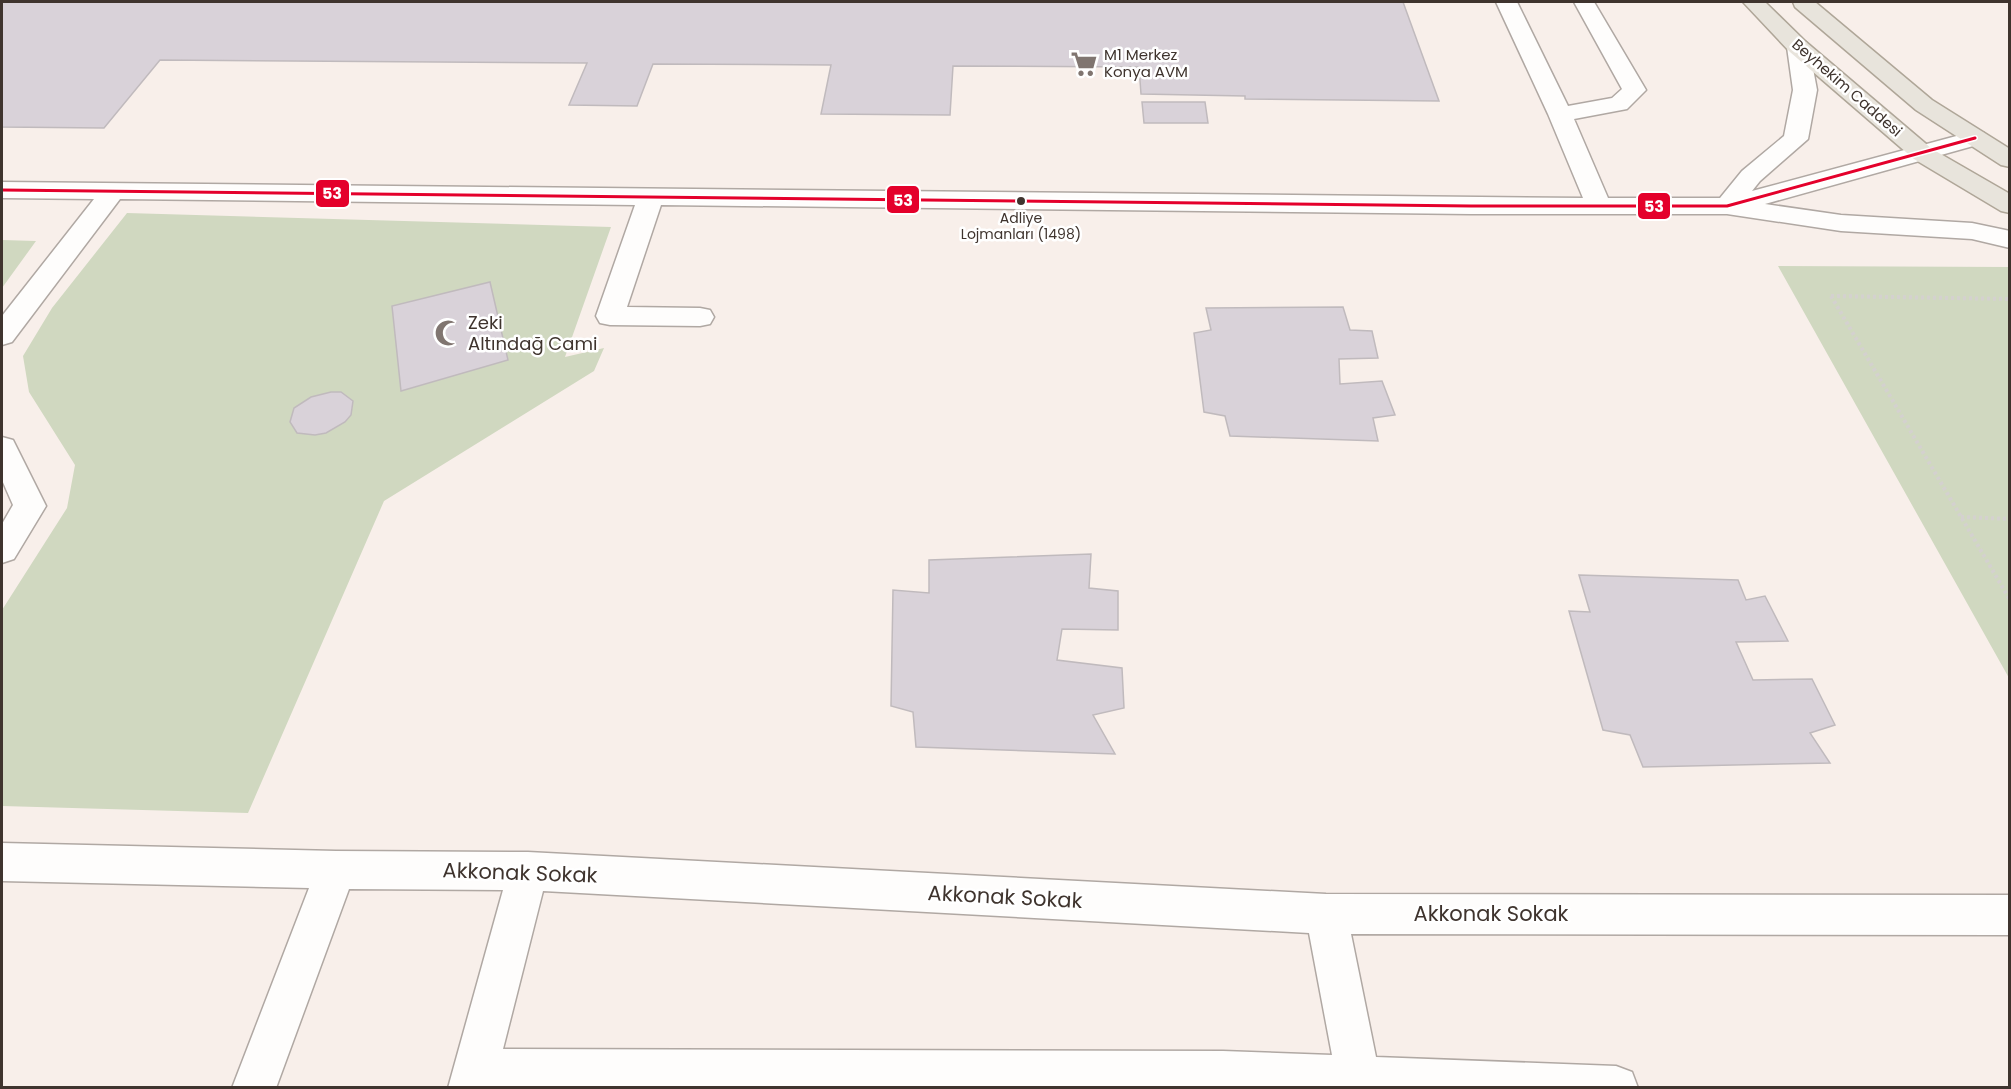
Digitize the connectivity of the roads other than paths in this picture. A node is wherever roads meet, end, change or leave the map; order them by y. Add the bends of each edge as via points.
1 (1507, 2) edge
2 (1584, 2) edge
3 (1753, 2) edge
4 (1803, 2) edge
5 (1798, 47) junction
6 (1560, 114) junction
7 (1975, 138) junction
8 (1923, 154) junction
9 (2010, 160) edge
10 (2, 190) edge
11 (113, 191) junction
12 (650, 198) junction
13 (2010, 205) edge
14 (1599, 206) junction
15 (1727, 206) junction
16 (2010, 240) edge
17 (14, 303) edge
18 (700, 317) dead end
19 (2, 335) edge
20 (2, 448) edge
21 (2, 550) edge
22 (2, 862) edge
23 (336, 870) junction
24 (528, 871) junction
25 (1326, 914) junction
26 (2010, 915) edge
27 (1358, 1078) junction
28 (473, 1079) edge
29 (1224, 1080) edge
30 (1427, 1084) edge
31 (254, 1088) edge
32 (1616, 1088) edge

1 - 6 street
2 - 6 street via 1634,90 1619,104
3 - 5 main road, Beyhekim Caddesi
4 - 7 main road, Beyhekim Caddesi via 1924,105
5 - 8 main road, Beyhekim Caddesi
5 - 15 street via 1805,90 1796,139 1751,176
6 - 14 street
7 - 8 street
7 - 9 main road, Beyhekim Caddesi
8 - 13 main road, Beyhekim Caddesi
8 - 15 street
10 - 11 street
11 - 12 street
11 - 17 street
12 - 14 street
12 - 18 street via 610,316
14 - 15 street
15 - 16 street via 1841,223 1972,231
17 - 19 street
20 - 21 street via 30,506
22 - 23 street, Akkonak Sokak
23 - 24 street, Akkonak Sokak
23 - 31 street
24 - 25 street, Akkonak Sokak
24 - 28 street
25 - 26 street, Akkonak Sokak
25 - 27 street
27 - 29 street
27 - 30 street
28 - 29 street
30 - 32 street

